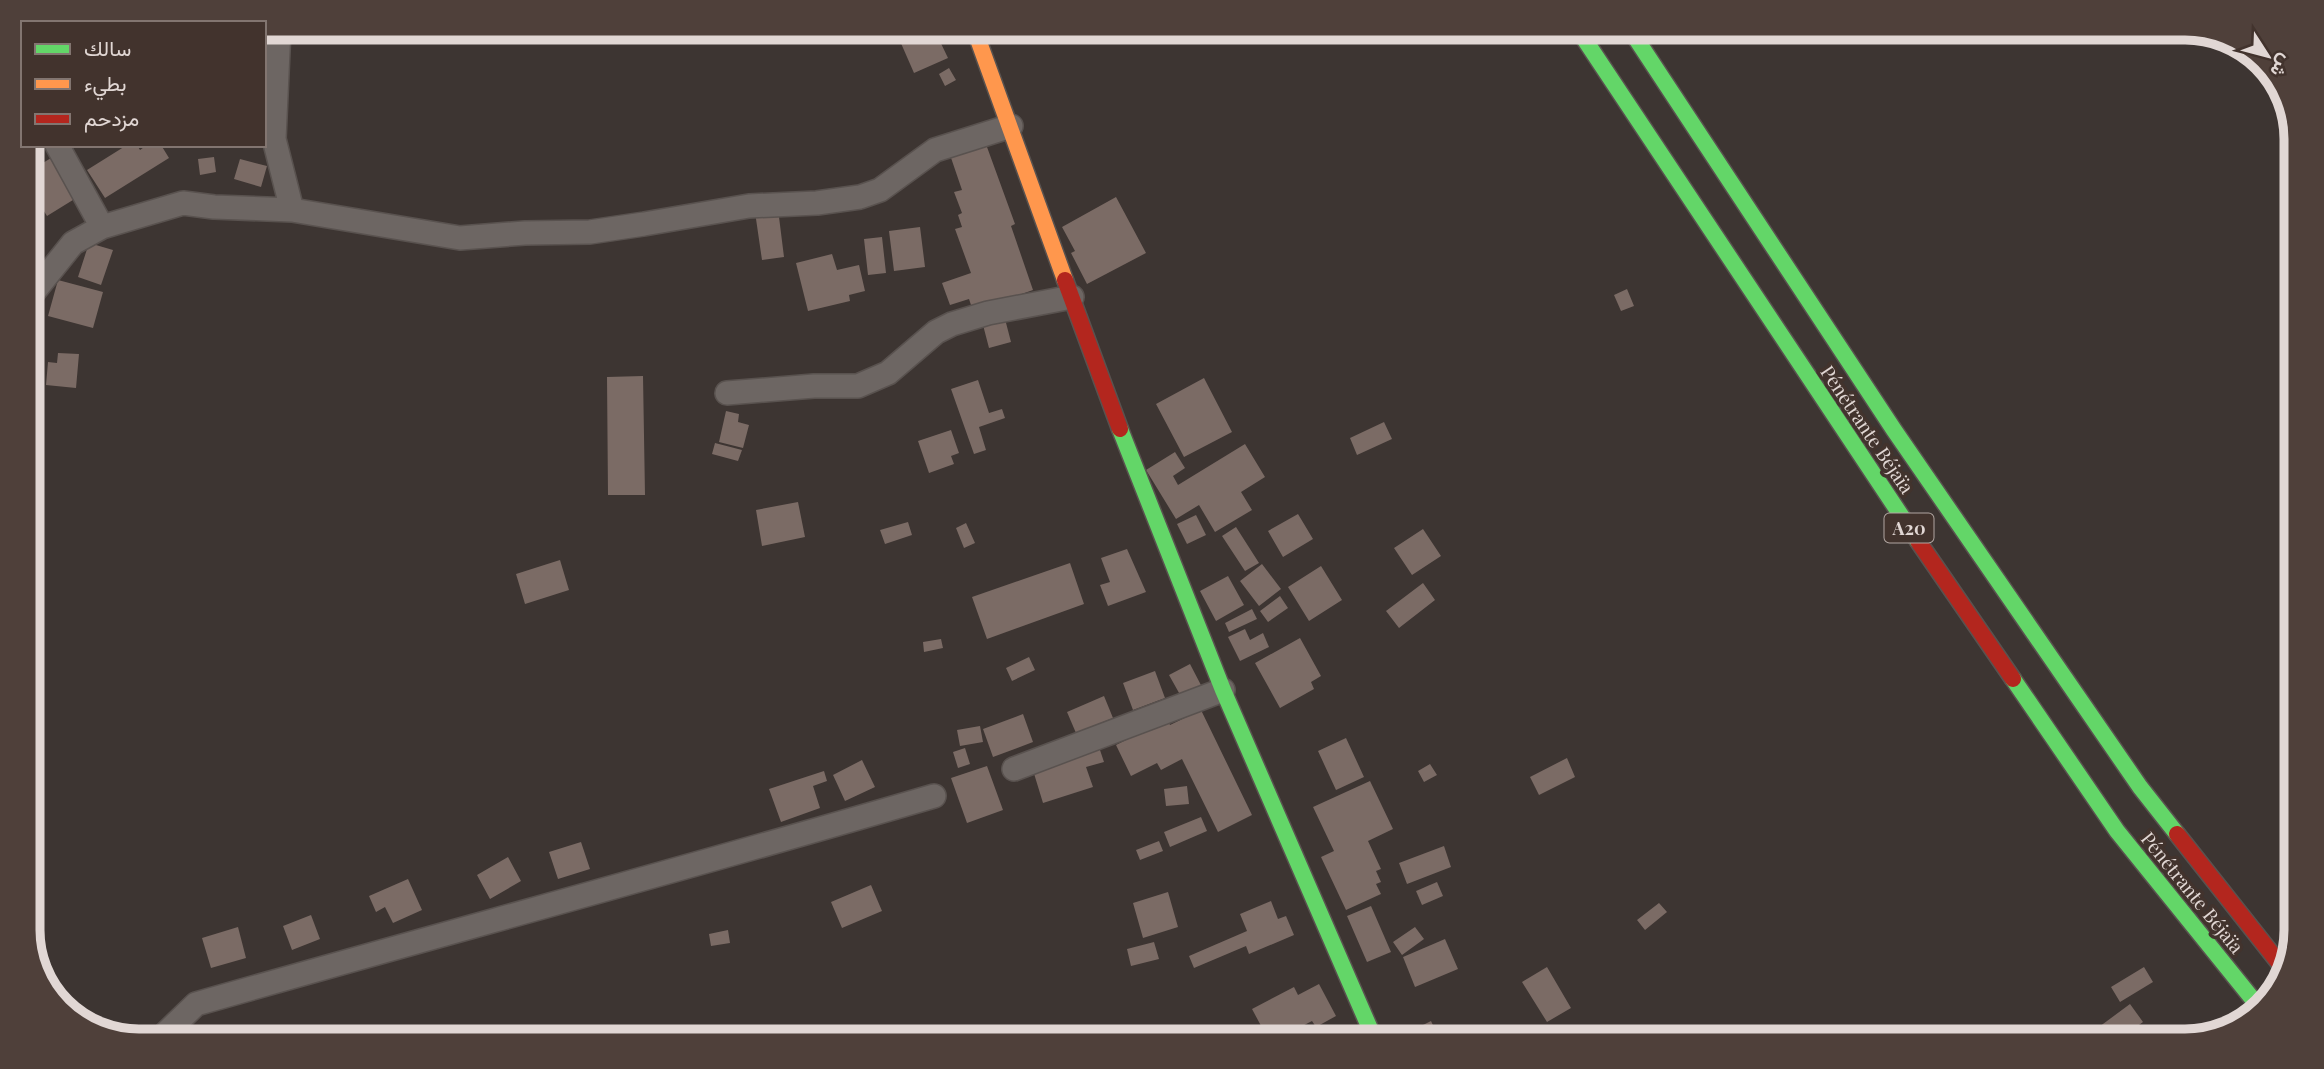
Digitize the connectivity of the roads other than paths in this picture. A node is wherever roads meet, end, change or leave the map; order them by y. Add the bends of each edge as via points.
1 (278, 40) edge
2 (978, 40) edge
3 (1585, 40) edge
4 (1637, 40) edge
5 (1011, 126) junction
6 (58, 147) edge
7 (292, 210) junction
8 (102, 227) junction
9 (40, 284) edge
10 (1072, 298) junction
11 (727, 393) dead end
12 (1223, 690) junction
13 (1014, 769) dead end
14 (933, 796) dead end
15 (2278, 962) edge
16 (2254, 1000) edge
17 (170, 1029) edge
18 (1370, 1029) edge

1 - 7 street via 274,139
2 - 5 main road
3 - 16 main road, Pénétrante Béjaïa / A20 via 1857,452 2117,831
4 - 15 main road, Pénétrante Béjaïa / A20 via 1894,430 2140,787
5 - 7 street via 935,150 880,190 860,197 749,206 590,232 460,238
5 - 10 main road
6 - 8 street
7 - 8 street via 183,203
8 - 9 street via 73,243
10 - 11 street via 952,324 888,373 859,386
10 - 12 main road
12 - 13 street
12 - 18 main road
14 - 17 street via 196,1004

